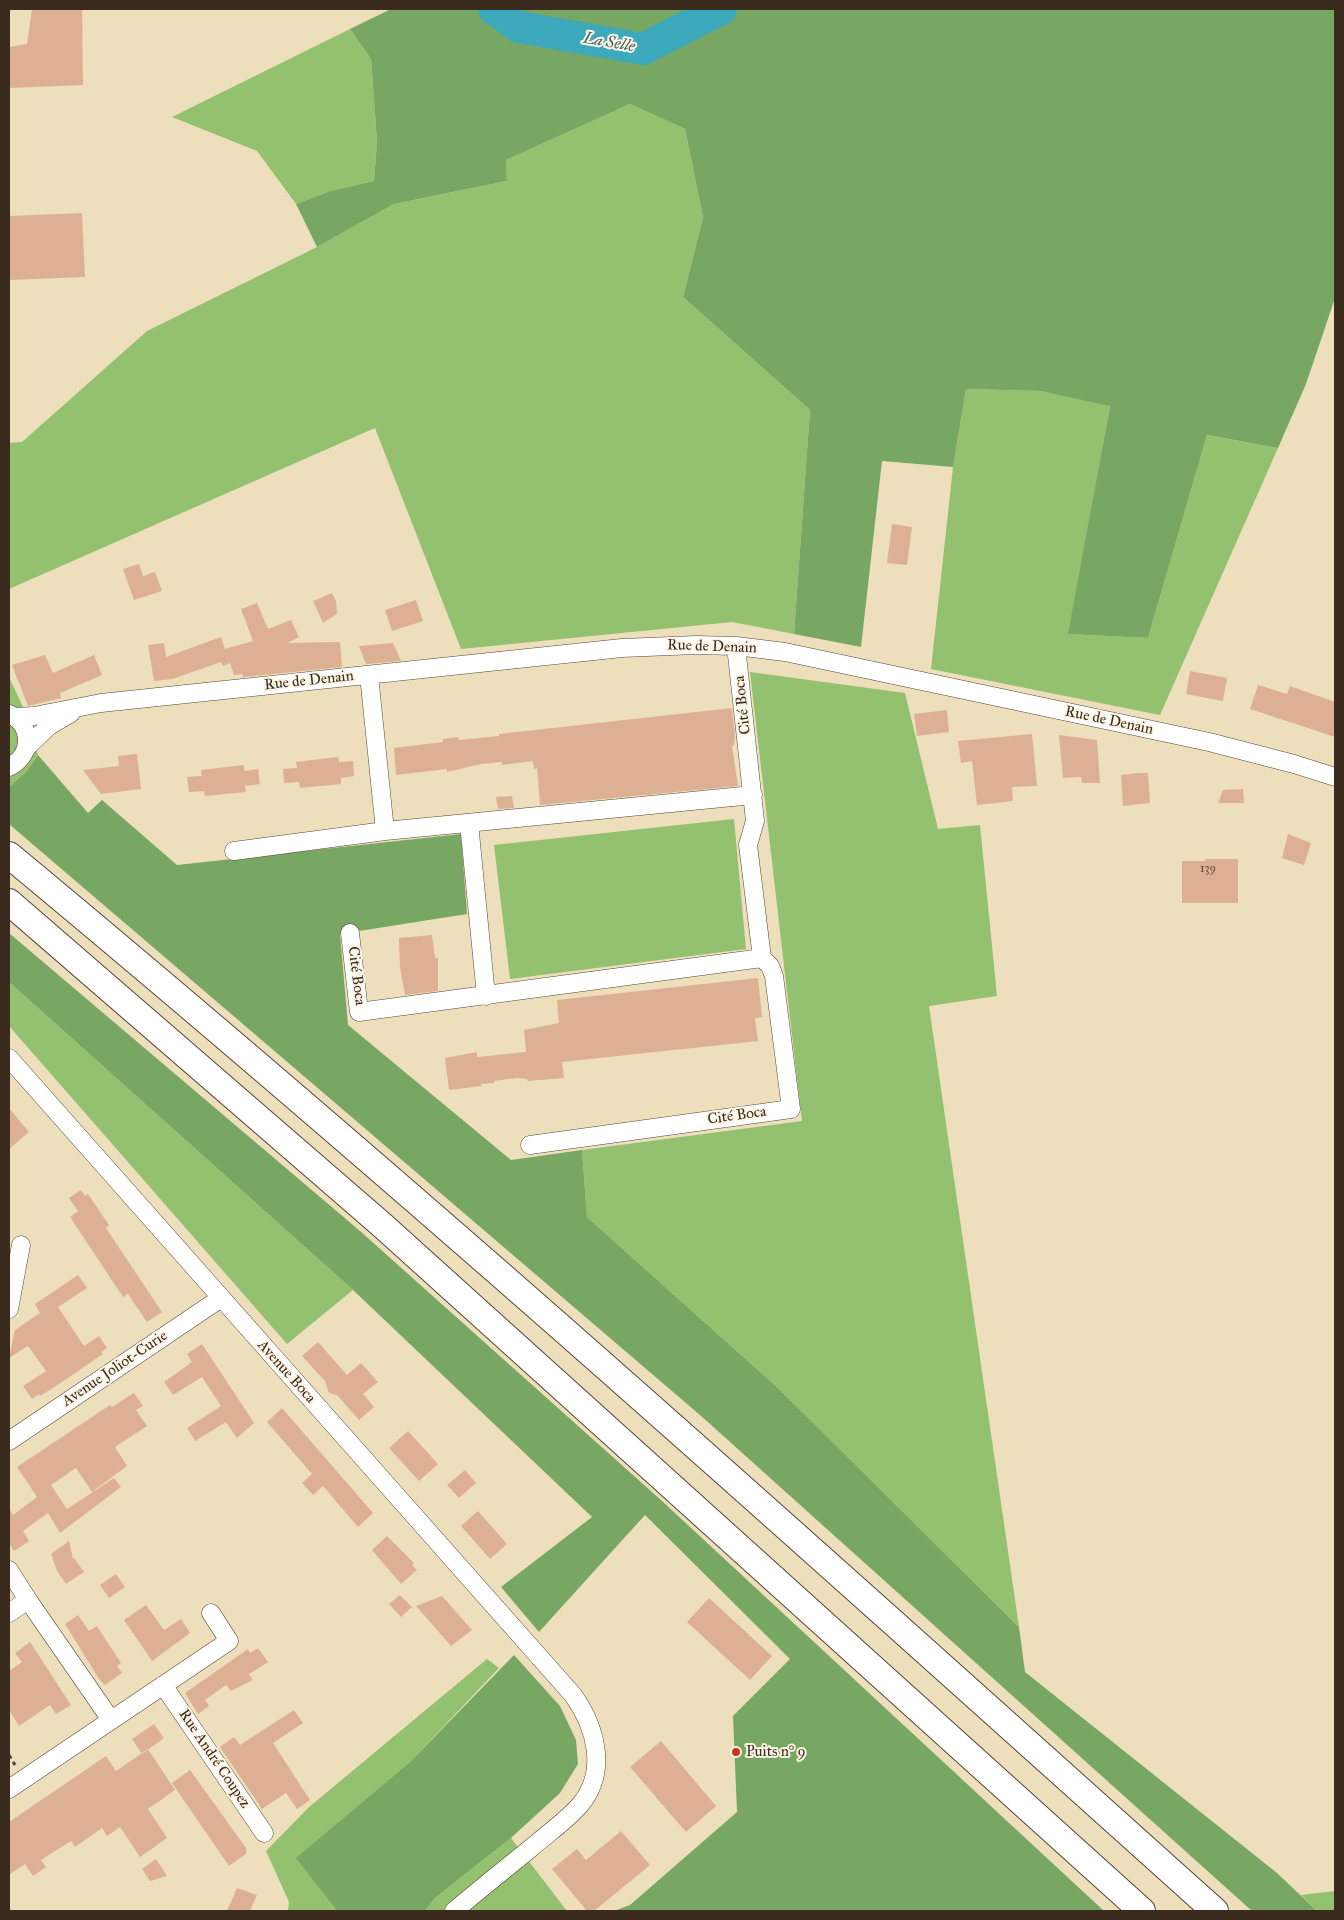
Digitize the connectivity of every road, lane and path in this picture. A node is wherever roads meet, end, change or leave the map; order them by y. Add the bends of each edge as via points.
1 (736, 646) junction
2 (369, 675) junction
3 (78, 709) junction
4 (12, 715) edge
5 (27, 746) junction
6 (9, 767) edge
7 (1335, 777) edge
8 (753, 795) junction
9 (469, 823) junction
10 (385, 831) junction
11 (234, 851) dead end
12 (9, 855) edge
13 (9, 902) edge
14 (350, 934) dead end
15 (762, 958) junction
16 (486, 996) junction
17 (9, 1058) edge
18 (530, 1145) dead end
19 (21, 1245) dead end
20 (221, 1298) junction
21 (9, 1310) edge
22 (9, 1441) edge
23 (9, 1570) edge
24 (28, 1600) junction
25 (9, 1613) edge
26 (211, 1613) dead end
27 (163, 1685) junction
28 (111, 1720) junction
29 (9, 1789) edge
30 (264, 1833) dead end
31 (454, 1911) edge
32 (1142, 1911) edge
33 (1215, 1911) edge

1 - 2 street, Rue de Denain via 640,646
1 - 7 street, Rue de Denain via 818,658 1209,742
1 - 8 street, Cité Boca
2 - 3 street, Rue de Denain via 101,703
2 - 10 street
3 - 4 street, Rue de Denain via 34,716
3 - 5 street, Rue de Denain via 49,726
4 - 5 street via 26,730
5 - 6 street, Rue de Denain via 21,758
8 - 9 street
8 - 15 street, Cité Boca via 755,826 748,845
9 - 10 street
9 - 16 street
10 - 11 street
12 - 33 highway via 262,1068 550,1318
13 - 32 highway via 390,1232
14 - 16 street, Cité Boca via 358,1012
15 - 16 street, Cité Boca
15 - 18 street, Cité Boca via 774,976 790,1109
17 - 20 street, Avenue Boca
19 - 21 street
20 - 22 street, Avenue Joliot-Curie
20 - 31 street, Avenue Boca via 564,1686 584,1712 594,1737 596,1770 587,1796 569,1816
23 - 24 street
24 - 25 street
24 - 28 street
26 - 27 street via 229,1641
27 - 28 street
27 - 30 street, Rue André Coupez
28 - 29 street

